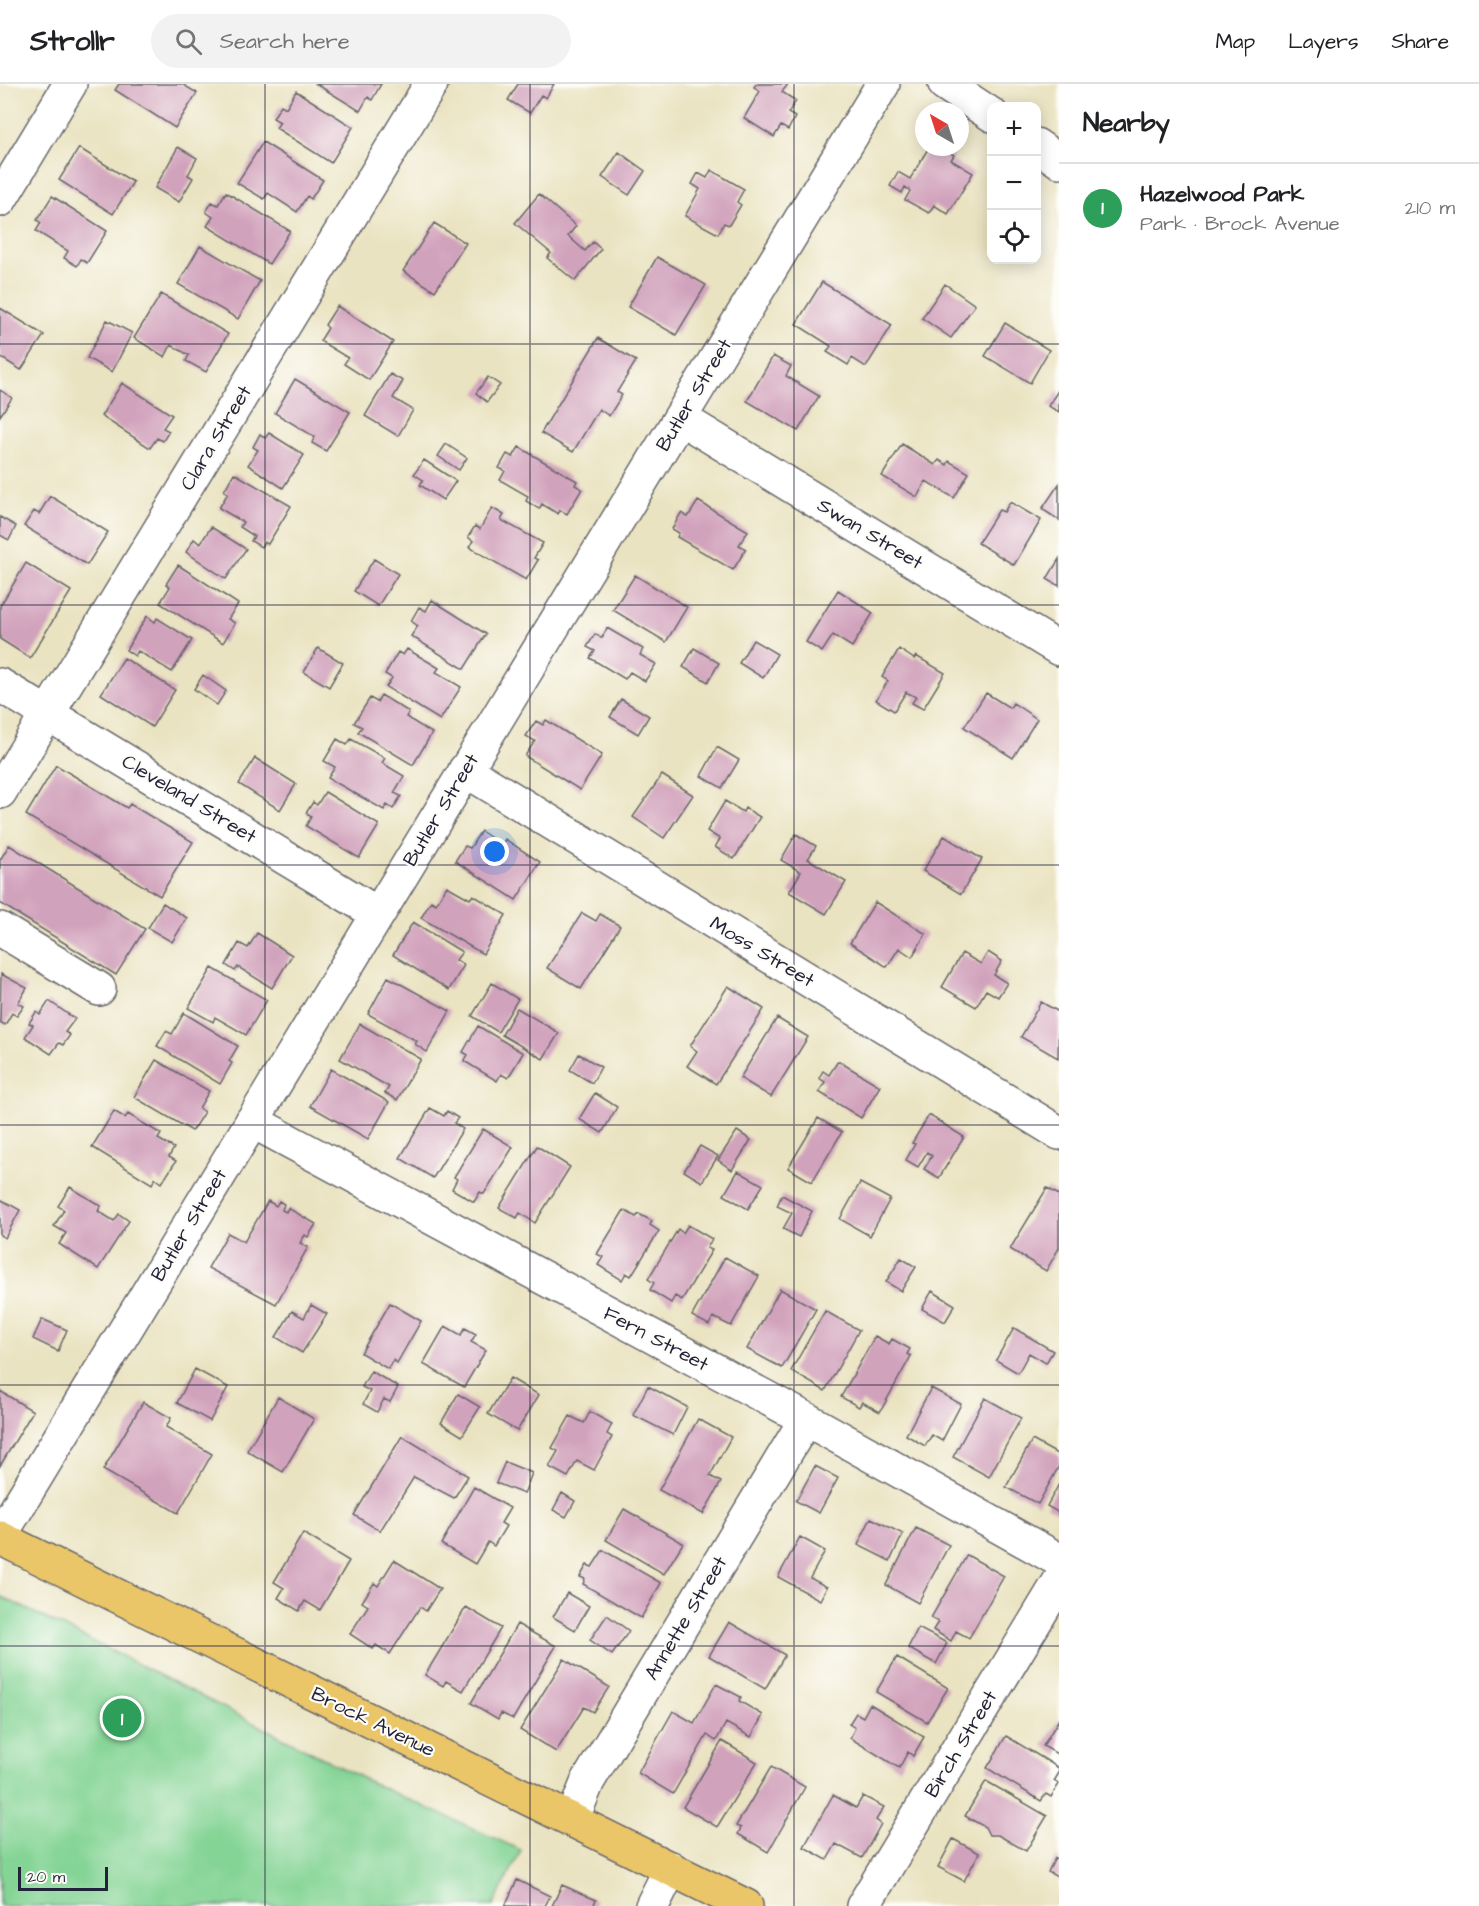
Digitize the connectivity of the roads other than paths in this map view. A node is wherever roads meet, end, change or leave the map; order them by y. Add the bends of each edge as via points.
1 (70, 84) edge
2 (431, 84) edge
3 (883, 84) edge
4 (945, 84) edge
5 (987, 112) edge
6 (1041, 149) edge
7 (1059, 160) edge
8 (0, 200) edge
9 (680, 418) junction
10 (1059, 649) edge
11 (0, 685) edge
12 (48, 714) junction
13 (465, 770) junction
14 (0, 792) edge
15 (378, 914) junction
16 (0, 929) edge
17 (99, 989) dead end
18 (252, 1121) junction
19 (1059, 1133) edge
20 (806, 1419) junction
21 (0, 1537) edge
22 (1059, 1560) edge
23 (1059, 1581) edge
24 (572, 1820) junction
25 (671, 1868) junction
26 (652, 1906) edge
27 (746, 1906) edge
28 (863, 1906) edge

1 - 8 street
2 - 12 street, Clara Street
3 - 9 street, Butler Street
4 - 5 street
6 - 7 street
9 - 10 street, Swan Street
9 - 13 street, Butler Street
11 - 12 street, Cleveland Street
12 - 14 street, Clara Street
12 - 15 street, Cleveland Street
13 - 15 street, Butler Street
13 - 19 street, Moss Street
15 - 18 street, Butler Street
16 - 17 street
18 - 20 street, Fern Street
18 - 21 street, Butler Street
20 - 22 street, Fern Street
20 - 24 street, Annette Street via 588,1781
21 - 24 main road, Brock Avenue
23 - 28 street, Birch Street
24 - 25 main road, Brock Avenue
25 - 26 street
25 - 27 main road, Brock Avenue

